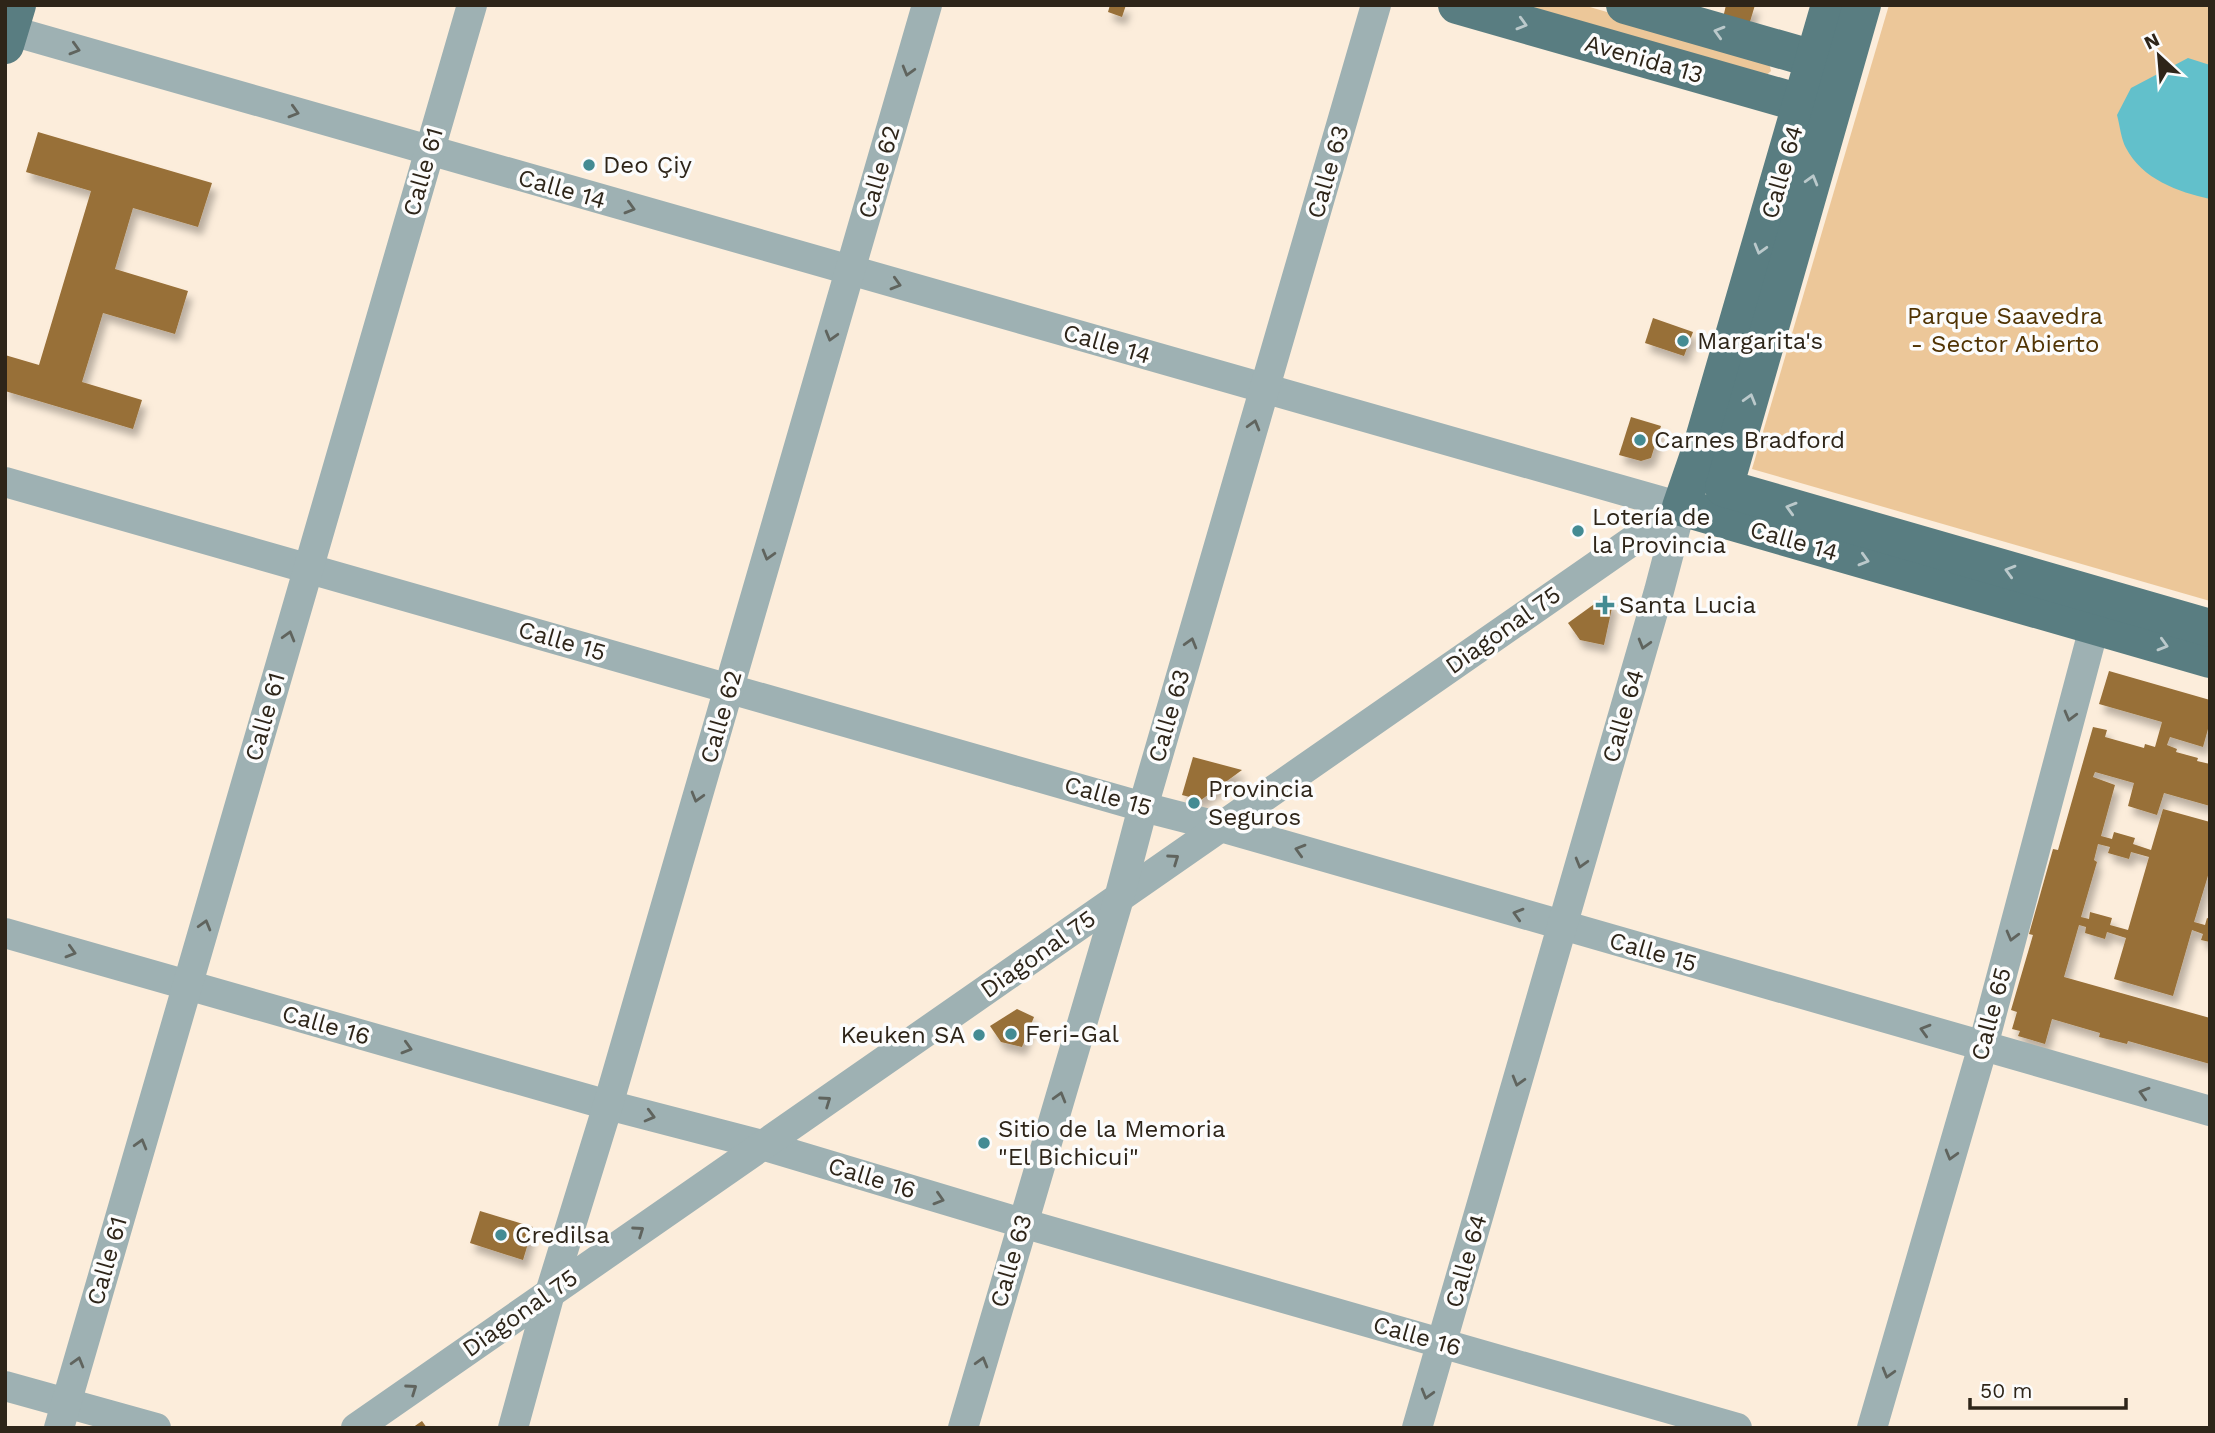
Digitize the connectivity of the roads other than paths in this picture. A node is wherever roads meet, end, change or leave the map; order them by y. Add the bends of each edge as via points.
1 (472, 5) edge
2 (927, 5) edge
3 (1376, 5) edge
4 (1457, 5) edge
5 (1625, 5) edge
6 (1830, 5) edge
7 (1862, 5) edge
8 (9, 27) edge
9 (1829, 64) junction
10 (1816, 108) junction
11 (430, 151) junction
12 (850, 271) junction
13 (1265, 389) junction
14 (5, 482) edge
15 (1724, 488) junction
16 (1681, 507) junction
17 (308, 568) junction
18 (2098, 612) junction
19 (2210, 628) edge
20 (2210, 659) edge
21 (729, 688) junction
22 (1143, 807) junction
23 (1220, 827) junction
24 (1119, 898) junction
25 (1563, 926) junction
26 (5, 933) edge
27 (188, 985) junction
28 (1983, 1046) junction
29 (608, 1105) junction
30 (2210, 1111) edge
31 (762, 1145) junction
32 (1022, 1223) junction
33 (550, 1293) junction
34 (1442, 1343) junction
35 (5, 1387) edge
36 (62, 1416) edge
37 (156, 1428) edge
38 (356, 1428) edge
39 (513, 1428) edge
40 (963, 1428) edge
41 (1417, 1428) edge
42 (1737, 1428) edge
43 (1872, 1428) edge

1 - 11 street, Calle 61
2 -> 12 street, Calle 62
3 - 13 street, Calle 63
4 -> 10 main road, Avenida 13
9 -> 5 main road, Avenida 13
6 - 9 main road, Calle 64
7 - 9 main road, Calle 64
8 -> 11 street, Calle 14
9 - 10 main road, Calle 64
15 -> 10 main road, Calle 64
10 -> 16 main road, Calle 64
11 -> 12 street, Calle 14
11 - 17 street, Calle 61
12 -> 13 street, Calle 14
12 -> 21 street, Calle 62
13 - 16 street, Calle 14
22 -> 13 street, Calle 63
14 - 17 street, Calle 15
15 - 16 street, Diagonal 75
18 -> 15 main road, Calle 14
16 -> 18 main road, Calle 14
16 - 23 street, Diagonal 75
16 -> 25 street, Calle 64
17 - 21 street, Calle 15
27 -> 17 street, Calle 61
18 - 19 main road, Calle 14
18 -> 20 main road, Calle 14
18 -> 28 street, Calle 65
21 - 22 street, Calle 15
21 -> 29 street, Calle 62
22 - 23 street, Calle 15
22 - 24 street, Calle 63
24 -> 23 street, Diagonal 75
25 -> 23 street, Calle 15
31 -> 24 street, Diagonal 75
32 -> 24 street, Calle 63
28 -> 25 street, Calle 15
25 -> 34 street, Calle 64
26 -> 27 street, Calle 16
27 -> 29 street, Calle 16
36 -> 27 street, Calle 61
30 -> 28 street, Calle 15
28 -> 43 street, Calle 65
29 -> 31 street, Calle 16
29 - 33 street, Calle 62
31 -> 32 street, Calle 16
33 -> 31 street, Diagonal 75
32 - 34 street, Calle 16
40 -> 32 street, Calle 63
38 -> 33 street, Diagonal 75
33 - 39 street, Calle 62
34 -> 41 street, Calle 64
34 - 42 street, Calle 16
35 - 36 street
36 - 37 street

